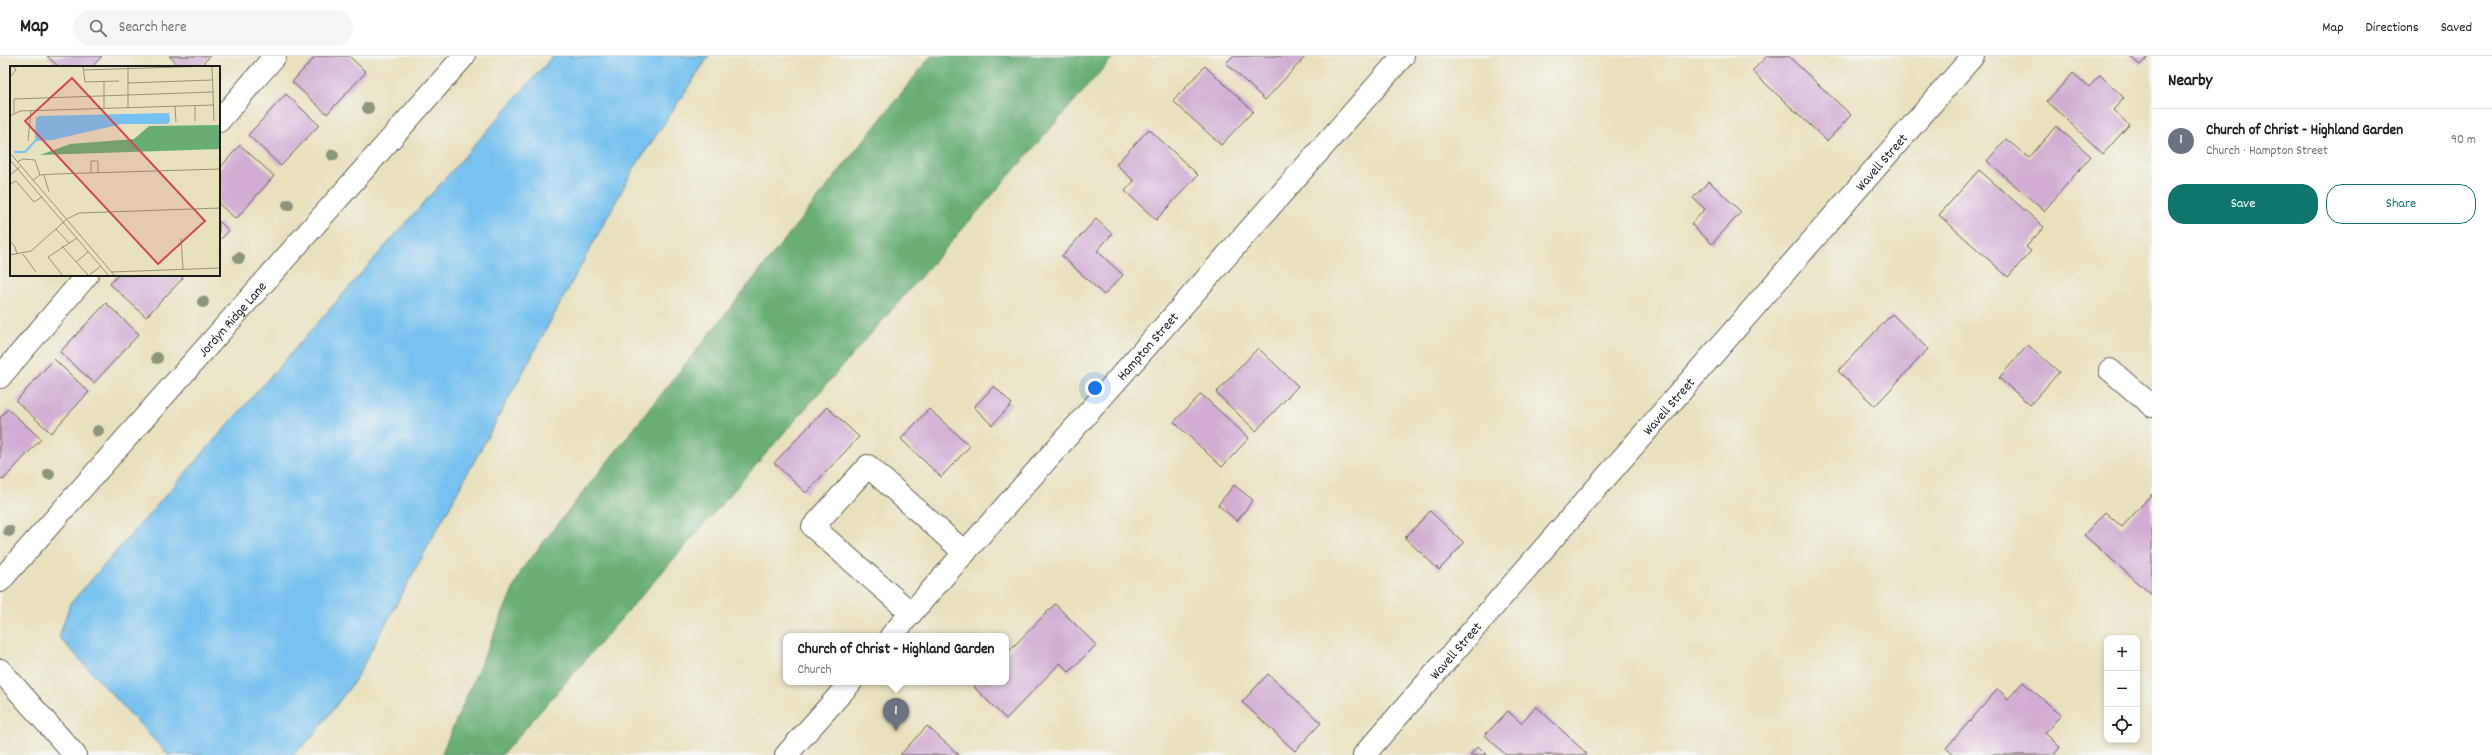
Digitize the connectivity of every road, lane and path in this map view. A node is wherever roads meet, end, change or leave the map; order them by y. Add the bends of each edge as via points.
1 (275, 56) edge
2 (464, 56) edge
3 (1403, 56) edge
4 (1973, 56) edge
5 (220, 120) edge
6 (86, 276) edge
7 (2110, 370) dead end
8 (0, 377) edge
9 (2152, 406) edge
10 (965, 553) junction
11 (0, 581) edge
12 (911, 613) junction
13 (894, 633) edge
14 (0, 670) edge
15 (848, 685) edge
16 (75, 755) edge
17 (786, 755) edge
18 (1364, 755) edge

1 - 5 street
2 - 11 street, Jordyn Ridge Lane
3 - 10 street, Hampton Street
4 - 18 street, Wavell Street
6 - 8 street
7 - 9 street
10 - 12 street, Hampton Street
10 - 12 street via 868,466 813,527
12 - 13 street, Hampton Street
14 - 16 street
15 - 17 street

